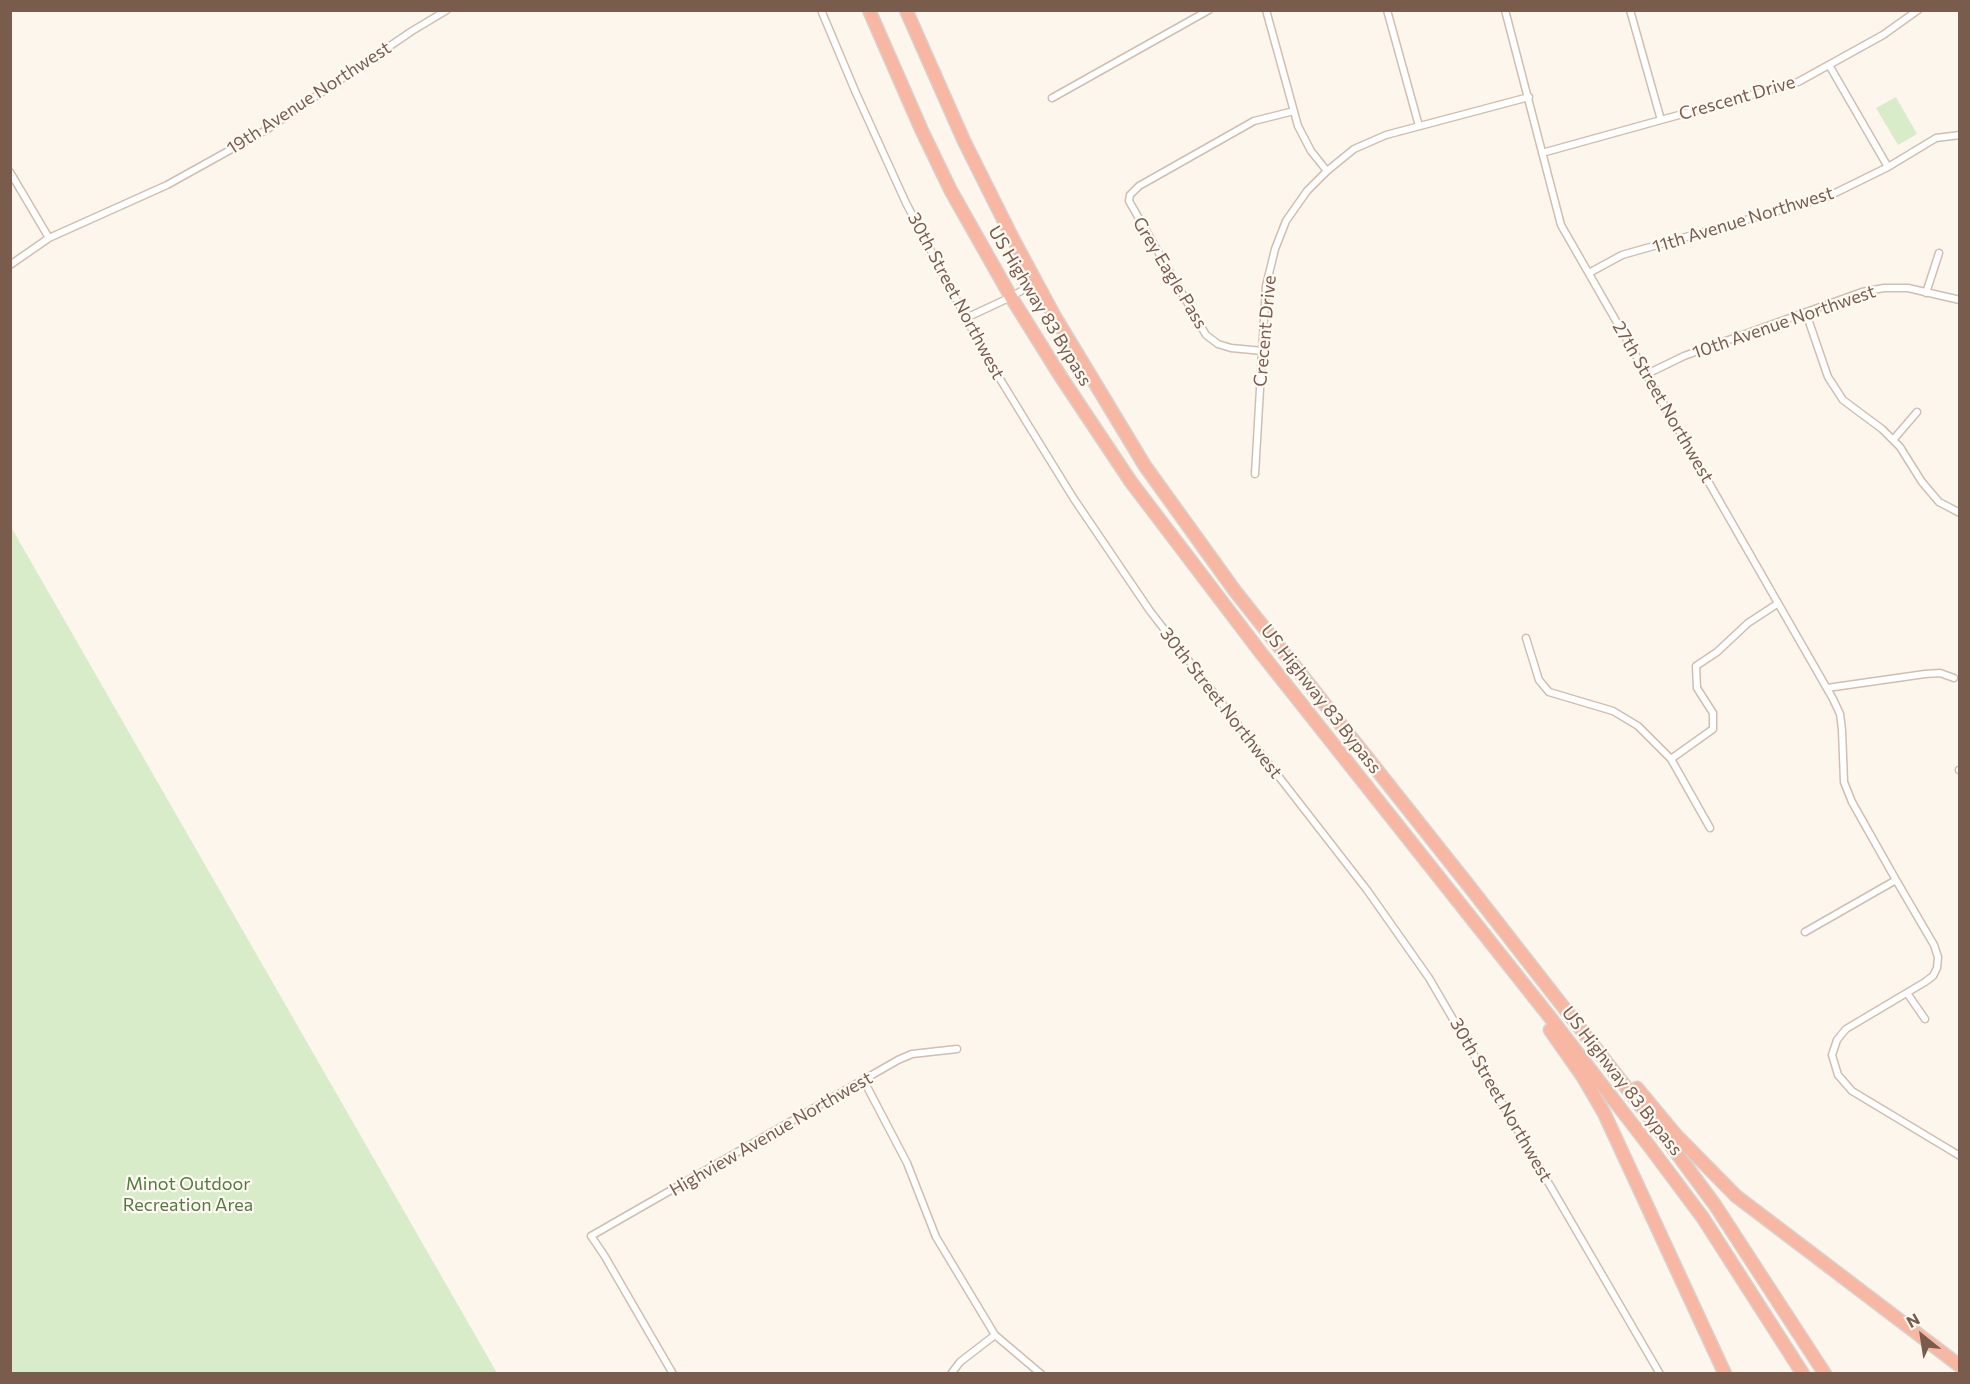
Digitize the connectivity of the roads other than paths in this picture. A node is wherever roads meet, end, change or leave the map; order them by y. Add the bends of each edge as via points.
1 (447, 10) edge
2 (821, 10) edge
3 (869, 10) edge
4 (906, 10) edge
5 (1209, 10) edge
6 (1266, 10) edge
7 (1386, 10) edge
8 (1505, 10) edge
9 (1630, 10) edge
10 (1918, 10) edge
11 (1829, 65) junction
12 (1529, 97) junction
13 (1052, 98) dead end
14 (1294, 111) junction
15 (1661, 120) junction
16 (1419, 126) junction
17 (1959, 135) edge
18 (1542, 153) junction
19 (1888, 166) junction
20 (1327, 171) junction
21 (10, 172) edge
22 (49, 238) junction
23 (1939, 253) dead end
24 (10, 265) edge
25 (1589, 273) junction
26 (1036, 282) junction
27 (1926, 292) junction
28 (1011, 297) junction
29 (1959, 300) edge
30 (1806, 314) junction
31 (966, 318) junction
32 (1263, 351) junction
33 (1647, 374) junction
34 (1917, 412) dead end
35 (1893, 440) junction
36 (1255, 474) dead end
37 (1959, 513) edge
38 (1778, 604) junction
39 (1526, 638) dead end
40 (1954, 678) dead end
41 (1827, 688) junction
42 (1671, 759) junction
43 (1710, 828) dead end
44 (1896, 880) junction
45 (1805, 932) dead end
46 (1907, 993) junction
47 (1534, 999) junction
48 (1565, 1009) junction
49 (1925, 1019) dead end
50 (957, 1048) dead end
51 (864, 1081) junction
52 (1959, 1156) edge
53 (995, 1335) junction
54 (1959, 1366) edge
55 (673, 1374) edge
56 (951, 1374) edge
57 (1041, 1374) edge
58 (1660, 1374) edge
59 (1725, 1374) edge
60 (1803, 1374) edge
61 (1825, 1374) edge

1 - 22 street, 19th Avenue Northwest via 266,130 167,185
2 - 31 street, 30th Street Northwest via 890,170
3 - 28 highway, US Highway 83 Bypass via 951,191
4 - 26 highway, US Highway 83 Bypass via 964,141
5 - 13 street
6 - 14 street
7 - 16 street
8 - 12 street, 27th Street Northwest
9 - 15 street
10 - 11 street, Crescent Drive
11 - 15 street, Crescent Drive via 1798,81
11 - 19 street
12 - 16 street, Crecent Drive
12 - 18 street, 27th Street Northwest
14 - 20 street via 1311,151
14 - 32 street, Grey Eagle Pass via 1254,121 1139,186 1129,201 1206,335 1231,348
15 - 18 street, Crescent Drive
16 - 20 street, Crecent Drive via 1354,149
17 - 19 street, 11th Avenue Northwest via 1936,138
18 - 25 street, 27th Street Northwest via 1561,225
19 - 25 street, 11th Avenue Northwest via 1827,197 1622,255
20 - 32 street, Crecent Drive via 1286,221 1275,249 1266,286
21 - 22 street
22 - 24 street, 19th Avenue Northwest
23 - 27 street
25 - 33 street, 27th Street Northwest
26 - 28 street
26 - 48 highway, US Highway 83 Bypass via 1145,466 1193,535
27 - 29 street, 10th Avenue Northwest
27 - 30 street, 10th Avenue Northwest via 1908,288 1862,292
28 - 31 street
28 - 47 highway, US Highway 83 Bypass via 1088,420 1158,520
30 - 33 street, 10th Avenue Northwest via 1684,356
30 - 35 street via 1828,377 1843,400
31 - 58 street, 30th Street Northwest via 1074,499 1150,611 1367,890 1429,978
32 - 36 street, Crecent Drive
33 - 38 street, 27th Street Northwest
34 - 35 street
35 - 37 street via 1939,502
38 - 41 street, 27th Street Northwest
38 - 42 street via 1696,666 1697,687 1713,713 1713,729
39 - 42 street via 1539,681 1549,692 1613,711 1638,726
40 - 41 street via 1940,673 1925,674
41 - 44 street, 27th Street Northwest via 1840,714 1844,782
42 - 43 street
44 - 45 street
44 - 46 street via 1938,957 1933,976
46 - 49 street
46 - 52 street via 1846,1029 1832,1055 1838,1076 1845,1085
47 - 59 highway via 1604,1113
47 - 60 highway, US Highway 83 Bypass via 1703,1218
48 - 54 highway via 1593,1035 1721,1184
48 - 61 highway, US Highway 83 Bypass via 1715,1205
50 - 51 street, Highview Avenue Northwest via 912,1054
51 - 53 street via 907,1163 936,1237
51 - 55 street, Highview Avenue Northwest via 591,1236
53 - 56 street via 960,1362
53 - 57 street

